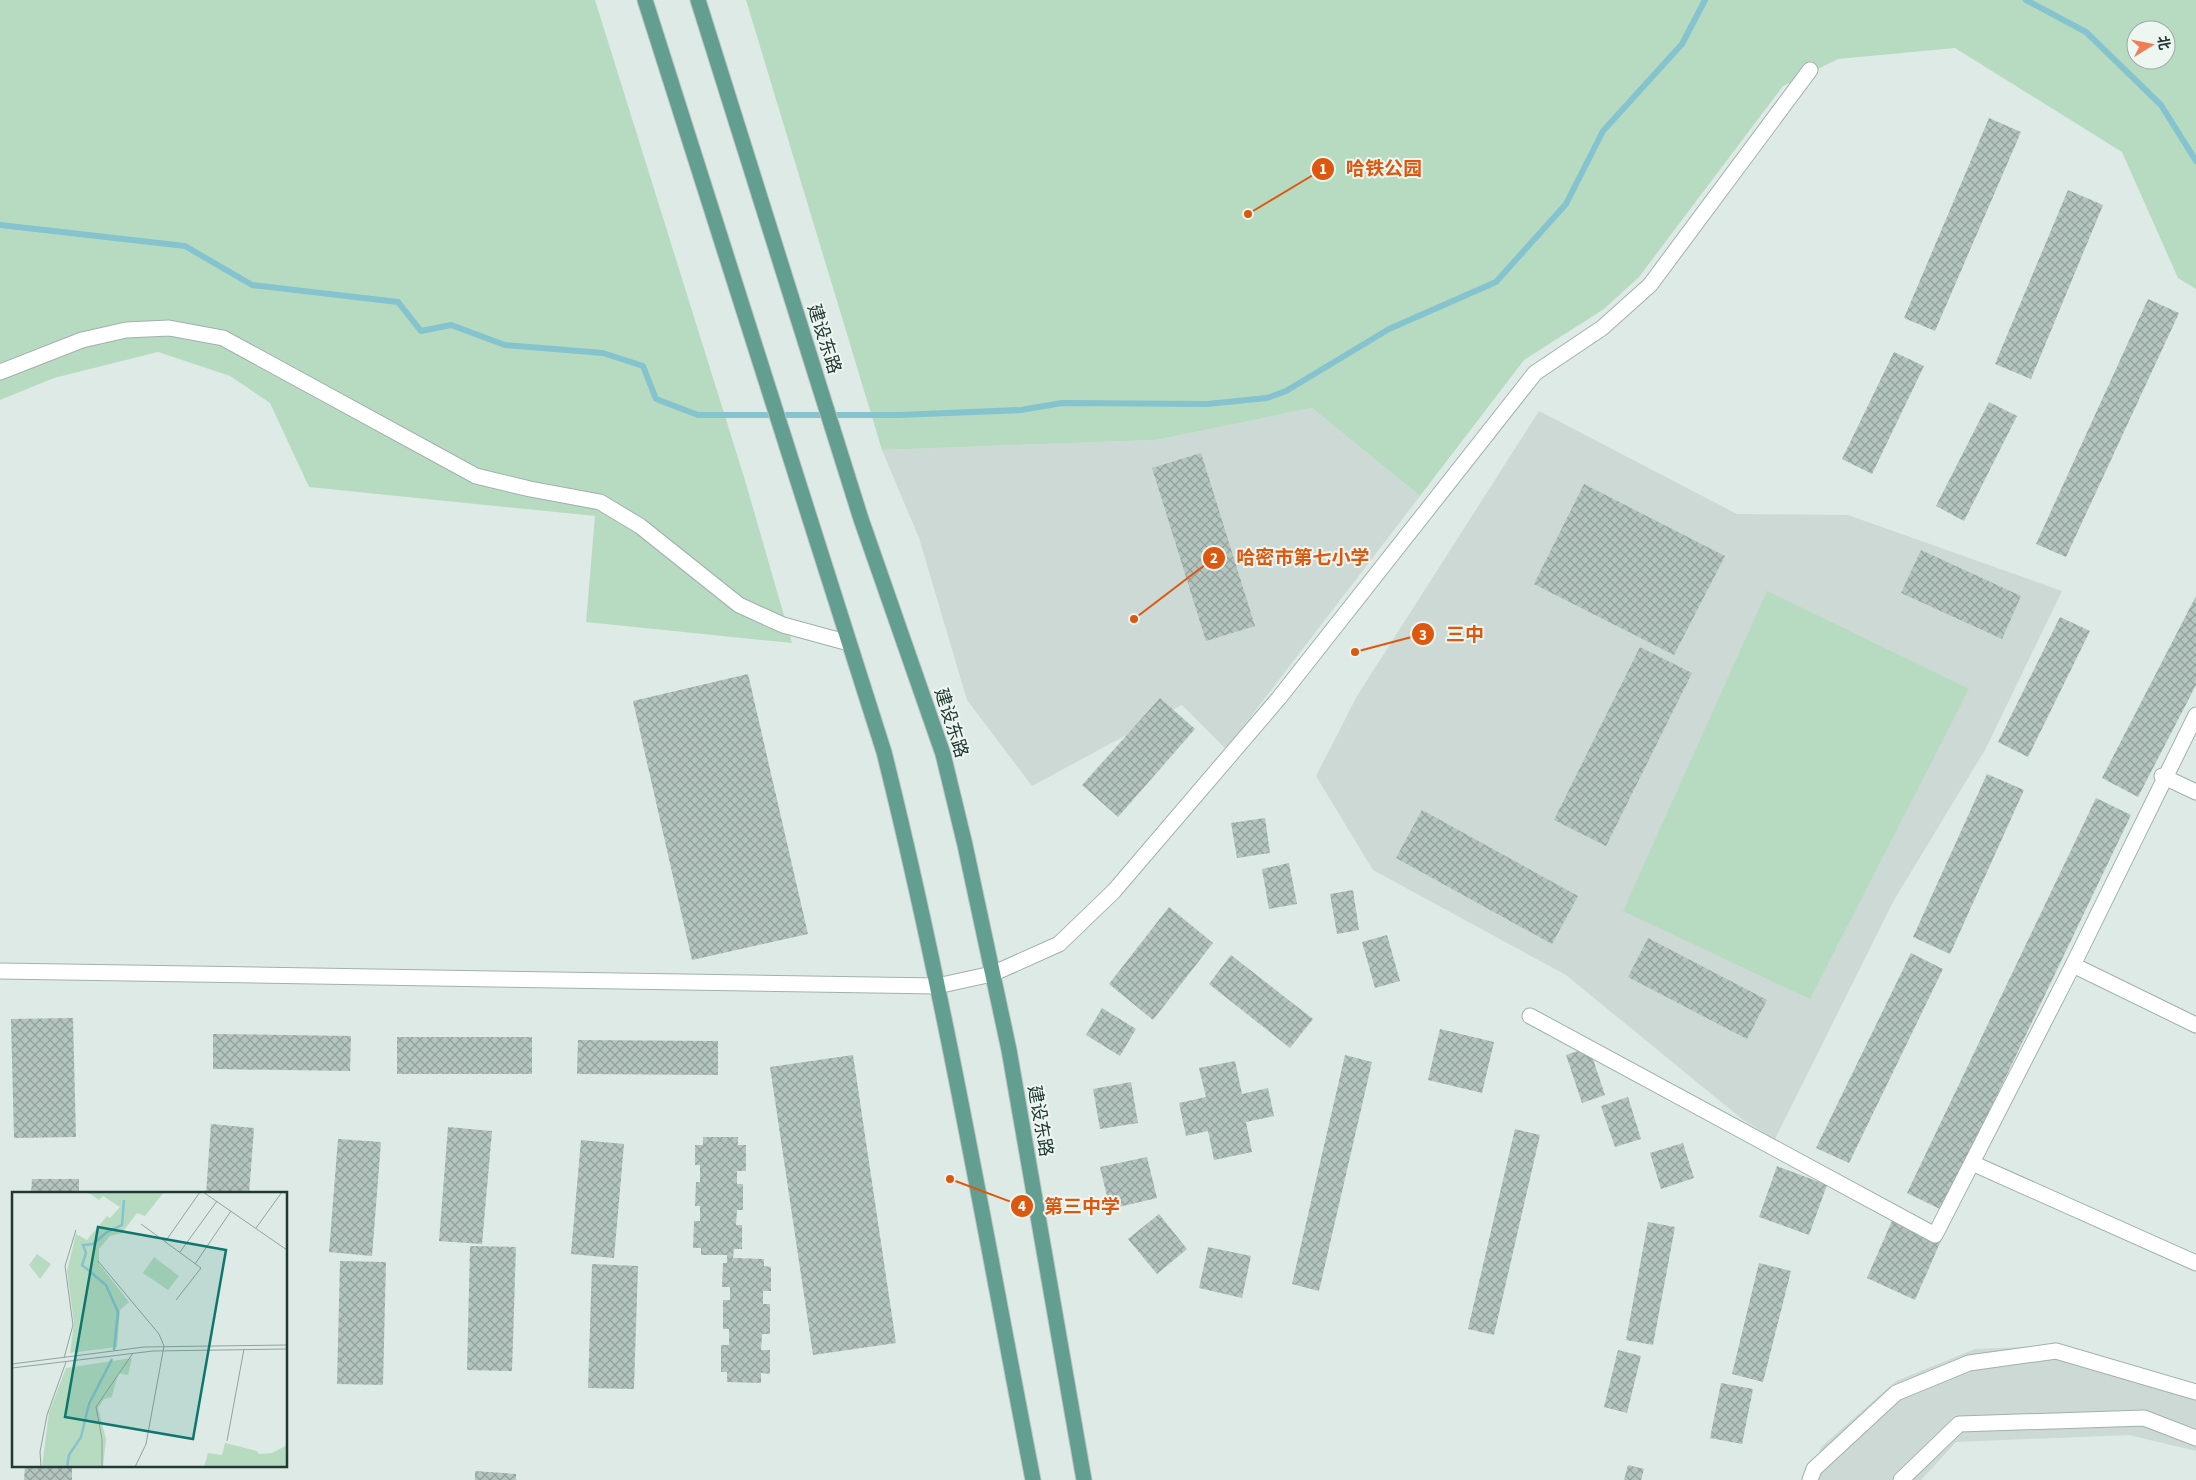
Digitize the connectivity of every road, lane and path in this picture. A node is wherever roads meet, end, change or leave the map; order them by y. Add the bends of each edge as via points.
1 (645, 0) edge
2 (698, 0) edge
3 (1810, 70) dead end
4 (0, 372) edge
5 (849, 643) junction
6 (2196, 715) edge
7 (2162, 776) dead end
8 (2196, 792) edge
9 (2073, 964) junction
10 (0, 971) edge
11 (992, 974) junction
12 (937, 986) junction
13 (1530, 1016) dead end
14 (2196, 1024) edge
15 (1972, 1163) junction
16 (2196, 1263) edge
17 (2196, 1392) edge
18 (2196, 1438) edge
19 (1033, 1480) edge
20 (1084, 1480) edge
21 (1810, 1480) edge
22 (1901, 1480) edge

1 - 5 main road
2 - 11 main road, 建设东路 via 861,519 943,754
3 - 11 street via 1650,285 1602,328 1535,373 1279,698 1114,891 1059,944
4 - 5 street via 82,340 126,330 169,328 223,338 476,476 600,502 640,526 739,605 783,625
5 - 12 main road via 884,752
6 - 9 street
7 - 8 street
9 - 14 street
9 - 15 street
10 - 12 street
11 - 12 street
11 - 20 main road, 建设东路 via 1009,1050
12 - 19 main road
13 - 15 street via 1935,1235
15 - 16 street
17 - 21 street via 2056,1351 1969,1364 1896,1393 1814,1469
18 - 22 street via 2144,1418 1959,1424

